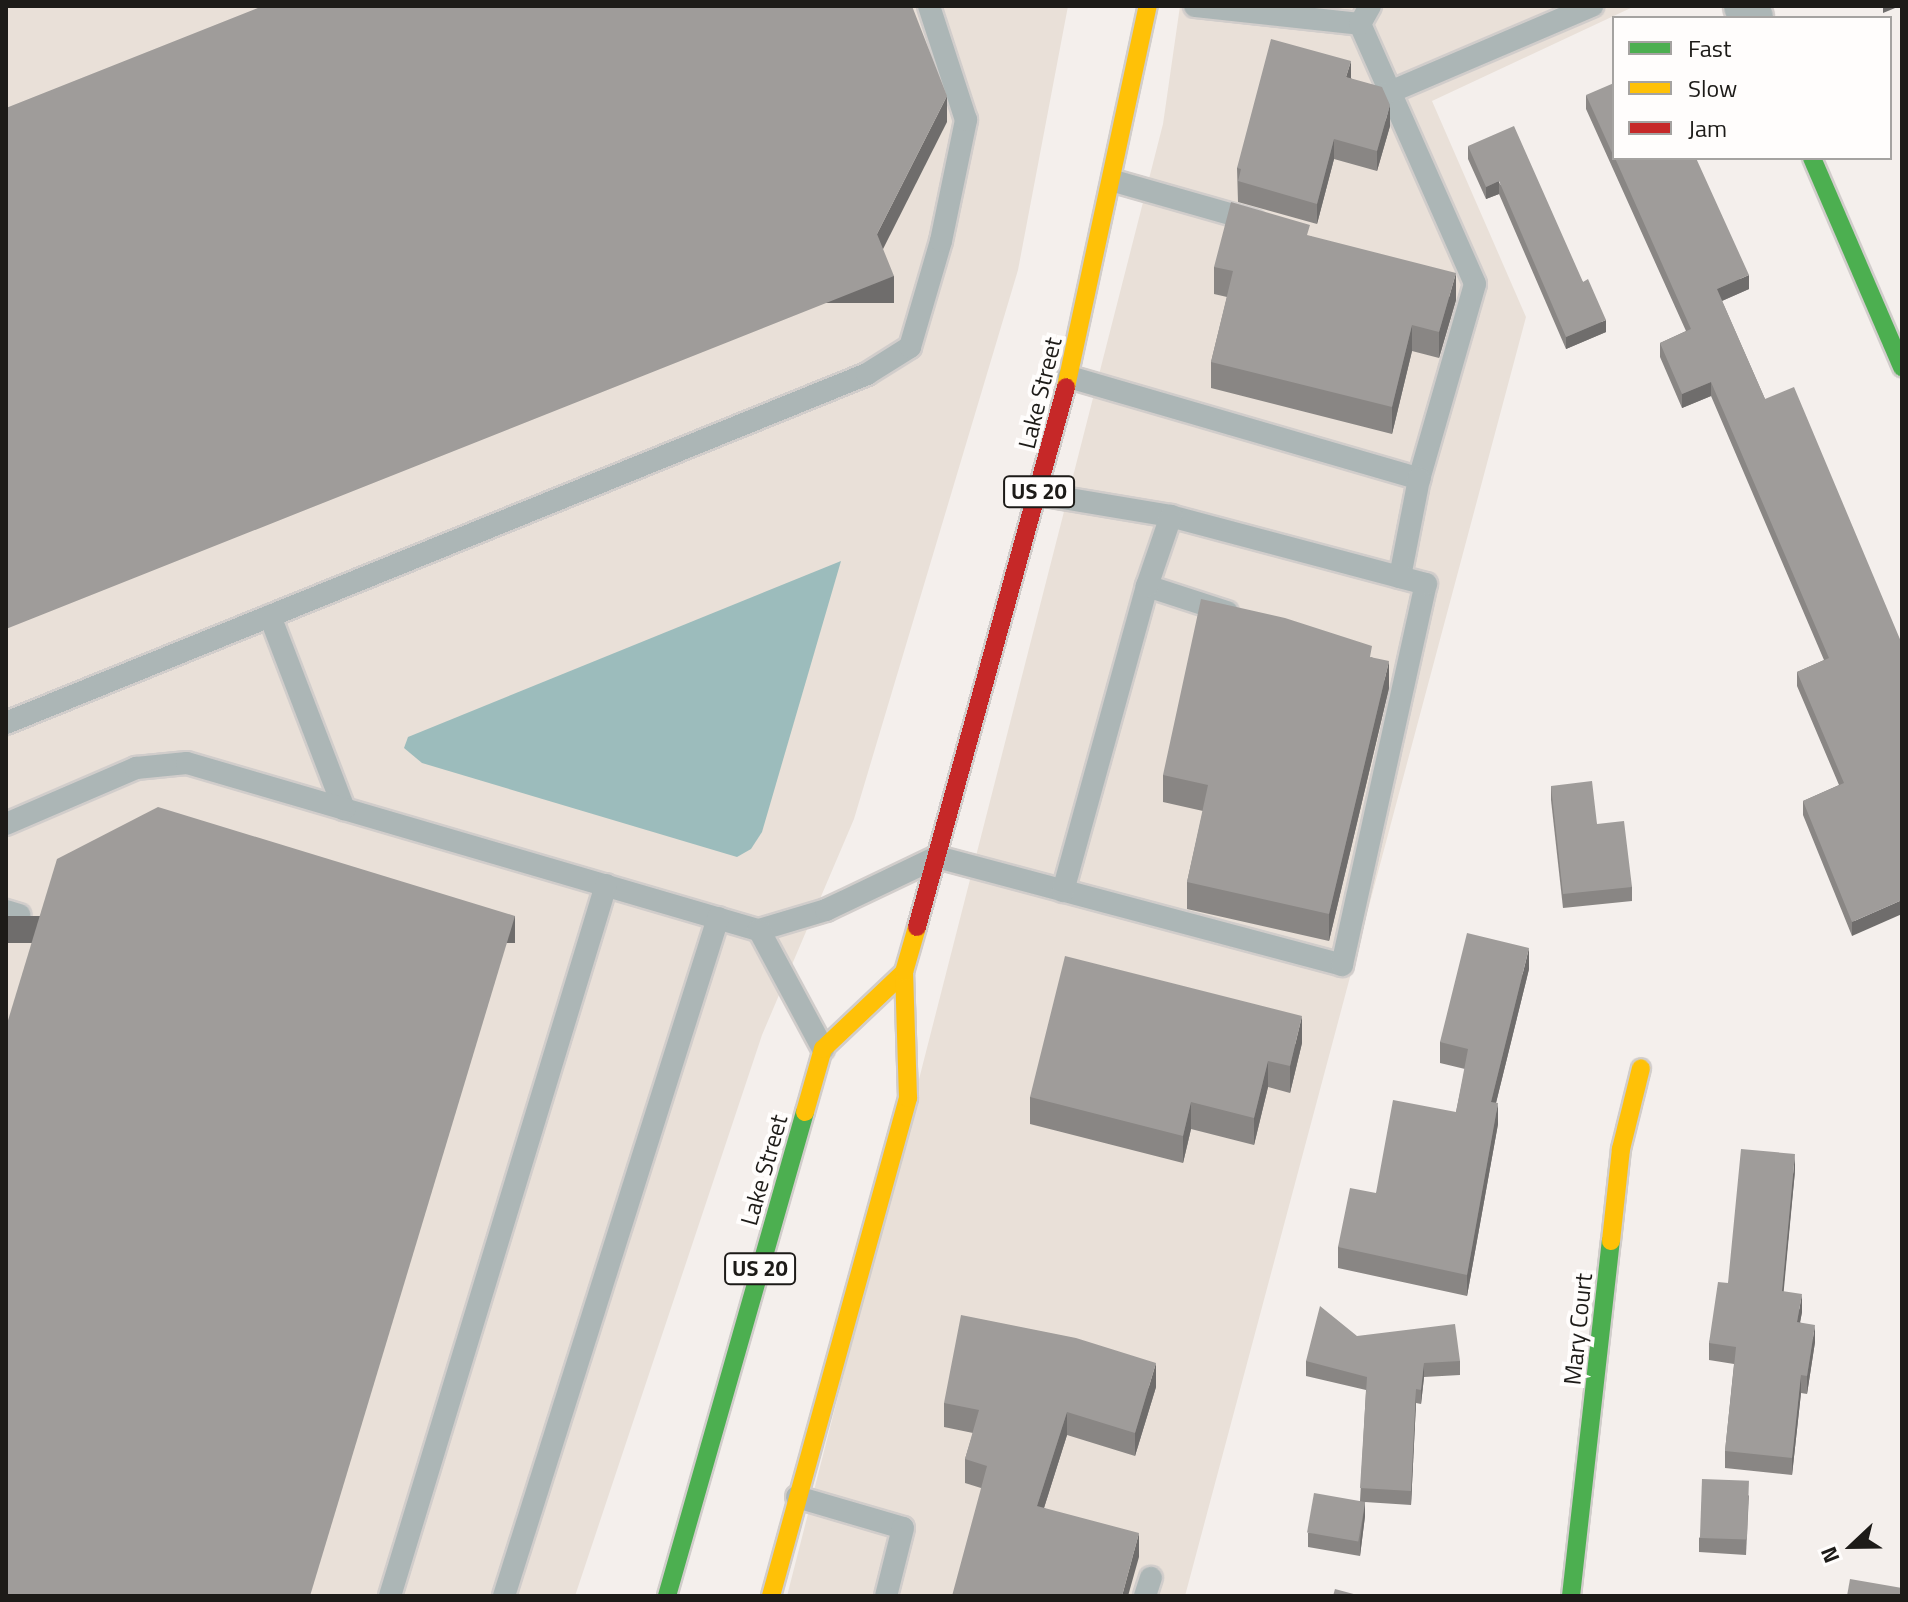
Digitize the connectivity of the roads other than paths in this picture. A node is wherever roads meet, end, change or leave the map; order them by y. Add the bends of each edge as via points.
1 (929, 6) edge
2 (1148, 6) edge
3 (1195, 6) edge
4 (1592, 6) edge
5 (1365, 15) edge
6 (1390, 92) junction
7 (1813, 160) edge
8 (1114, 181) junction
9 (1280, 228) edge
10 (1445, 276) edge
11 (1475, 284) junction
12 (1902, 367) edge
13 (1069, 377) junction
14 (1419, 479) junction
15 (1039, 494) junction
16 (1171, 516) junction
17 (1400, 577) junction
18 (1147, 586) junction
19 (270, 616) junction
20 (1248, 618) edge
21 (1378, 660) edge
22 (1407, 669) junction
23 (6, 723) edge
24 (344, 809) junction
25 (6, 824) edge
26 (937, 857) junction
27 (606, 885) junction
28 (1063, 891) junction
29 (718, 918) junction
30 (759, 930) junction
31 (904, 972) junction
32 (823, 1049) junction
33 (1641, 1068) dead end
34 (797, 1497) junction
35 (390, 1596) edge
36 (504, 1596) edge
37 (667, 1596) edge
38 (771, 1596) edge
39 (886, 1596) edge
40 (1571, 1596) edge

1 - 19 lane via 966,120 941,241 910,347 867,374
2 - 8 main road, Lake Street / US 20
3 - 5 lane
4 - 6 lane
5 - 6 lane
6 - 11 lane
7 - 12 main road
8 - 9 lane
8 - 13 main road, Lake Street / US 20
10 - 11 lane
11 - 14 lane
13 - 14 lane
13 - 15 main road, Lake Street / US 20
14 - 17 lane
15 - 16 lane
15 - 26 main road, Lake Street / US 20
16 - 17 lane
16 - 18 lane
17 - 22 lane via 1426,584
18 - 20 lane
18 - 28 lane
19 - 23 lane
19 - 24 lane
21 - 22 lane
22 - 28 lane via 1342,965
24 - 25 lane via 187,763 136,768
24 - 27 lane
26 - 28 lane
26 - 30 lane via 826,910
26 - 31 main road, Lake Street / US 20
27 - 29 lane
27 - 35 lane
29 - 30 lane
29 - 36 lane
30 - 32 lane
31 - 32 main road
31 - 34 main road, Lake Street / US 20 via 908,1098
32 - 37 main road, Lake Street / US 20
33 - 40 main road, Mary Court via 1621,1149
34 - 38 main road, Lake Street / US 20
34 - 39 lane via 903,1528

